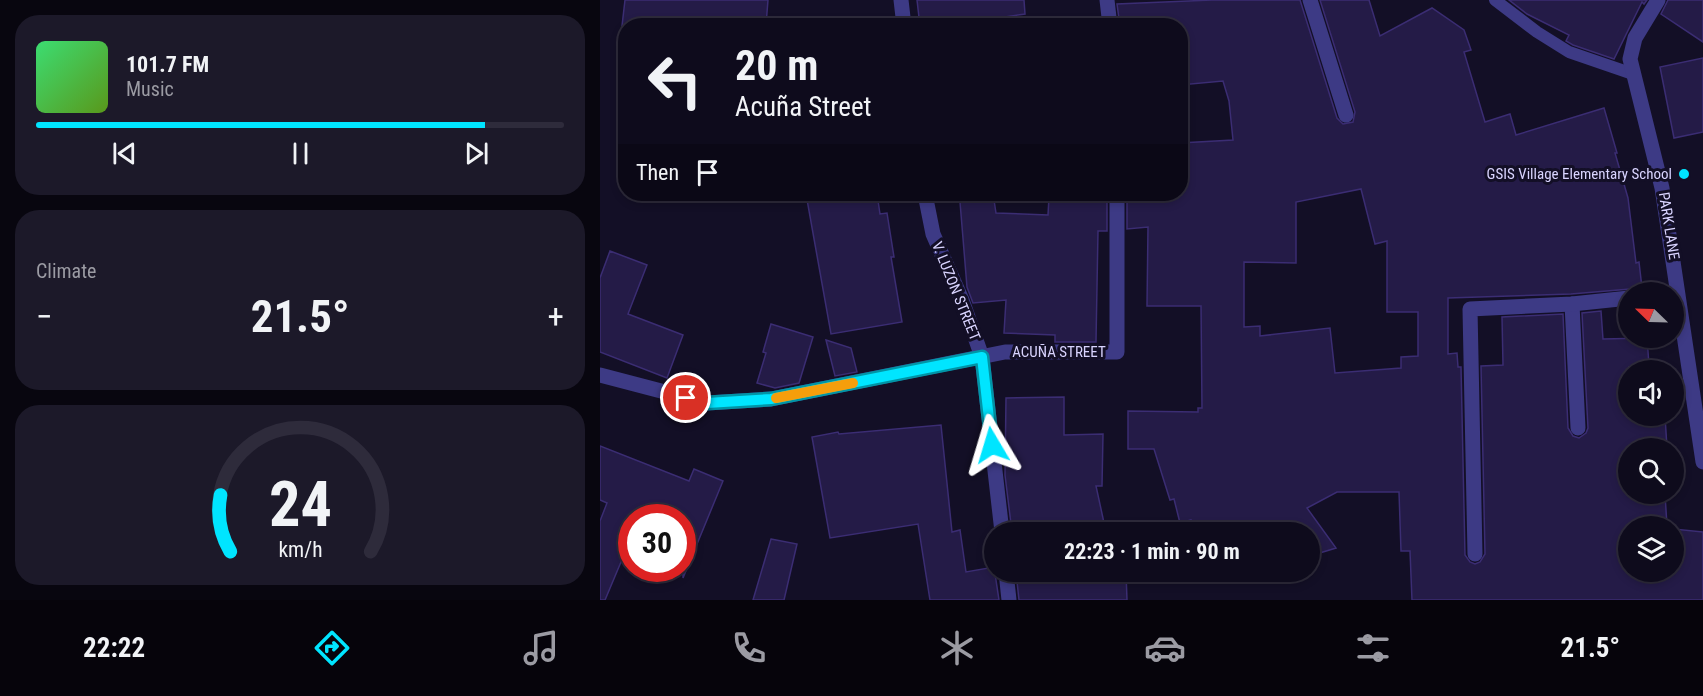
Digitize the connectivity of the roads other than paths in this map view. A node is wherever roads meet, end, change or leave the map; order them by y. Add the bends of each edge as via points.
1 (901, 0) edge
2 (1107, 0) edge
3 (1310, 0) edge
4 (1495, 0) edge
5 (1658, 0) edge
6 (903, 18) edge
7 (1109, 18) edge
8 (1633, 74) junction
9 (1346, 116) dead end
10 (926, 201) edge
11 (1117, 201) edge
12 (1675, 282) edge
13 (1618, 299) edge
14 (1572, 304) junction
15 (1684, 338) edge
16 (982, 357) junction
17 (600, 375) edge
18 (1578, 428) dead end
19 (1703, 462) edge
20 (1001, 522) edge
21 (1475, 554) dead end
22 (1007, 582) edge
23 (1009, 600) edge

1 - 6 street
2 - 7 street
3 - 9 street
4 - 8 lane via 1569,52
5 - 8 street, PARK LANE via 1635,38 1630,59
8 - 12 street, PARK LANE via 1662,188
10 - 16 street, V. LUZON STREET via 933,234
11 - 16 street, ACUÑA STREET via 1117,352 1005,352
13 - 14 street
14 - 18 street
14 - 21 street via 1470,309
15 - 19 street, PARK LANE
16 - 17 street, ACUÑA STREET via 771,399 707,403
16 - 20 street, V. LUZON STREET
22 - 23 street

